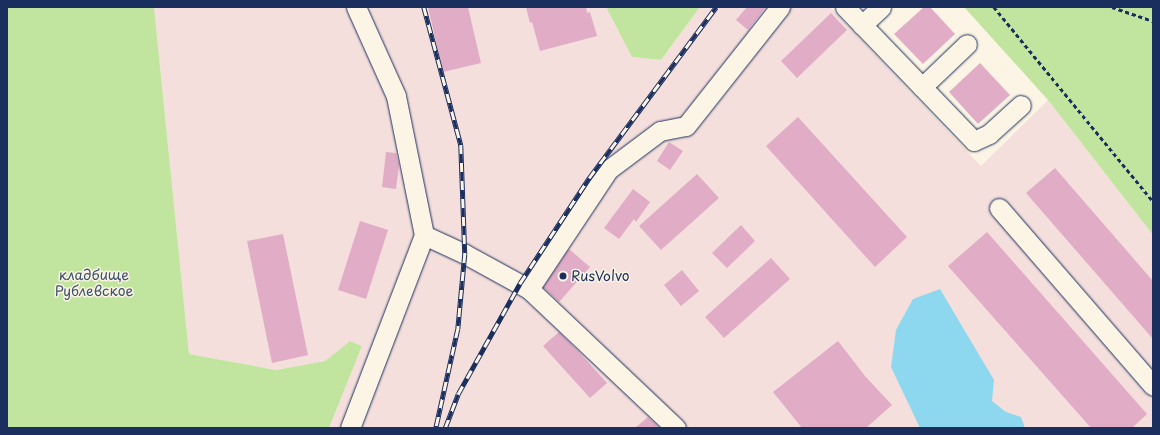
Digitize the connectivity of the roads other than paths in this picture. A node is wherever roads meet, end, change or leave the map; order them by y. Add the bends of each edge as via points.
1 (356, 7) edge
2 (780, 7) edge
3 (845, 7) edge
4 (881, 7) edge
5 (862, 25) junction
6 (967, 44) dead end
7 (922, 87) junction
8 (1021, 105) dead end
9 (999, 208) dead end
10 (424, 235) junction
11 (529, 289) junction
12 (1153, 386) edge
13 (350, 428) edge
14 (676, 428) edge

1 - 10 lane via 396,96
2 - 11 lane via 686,126 660,130 608,170
3 - 5 lane
4 - 5 lane
5 - 7 lane
6 - 7 lane
7 - 8 lane via 974,141 989,134
9 - 12 lane
10 - 11 lane
10 - 13 lane
11 - 14 lane

